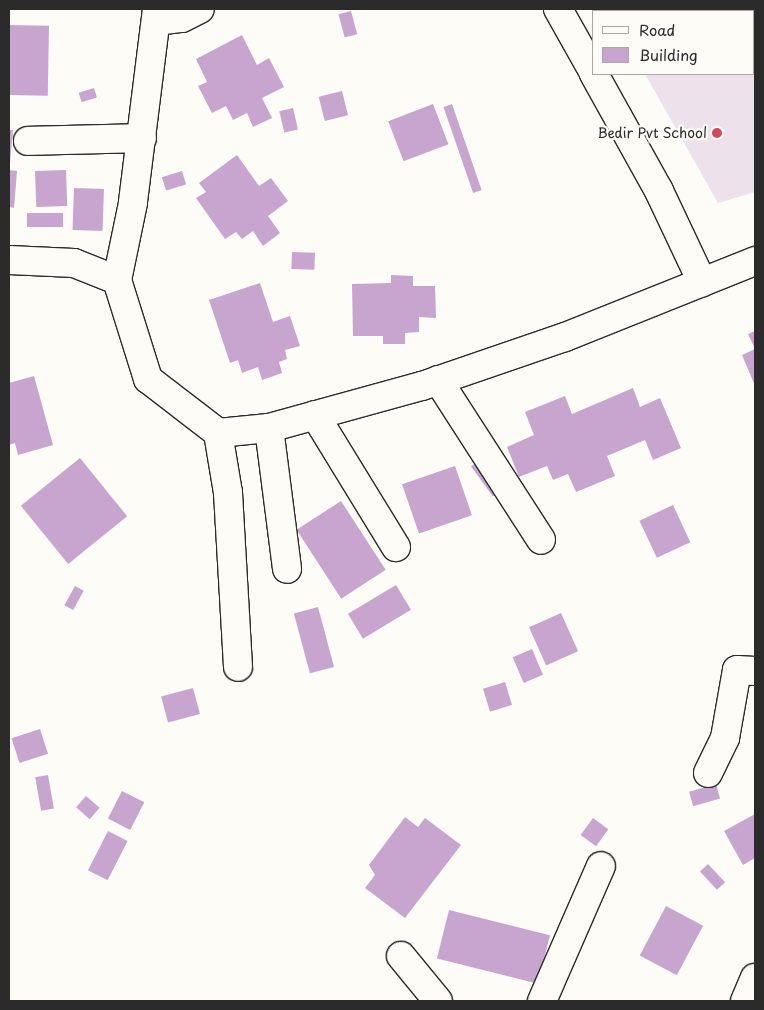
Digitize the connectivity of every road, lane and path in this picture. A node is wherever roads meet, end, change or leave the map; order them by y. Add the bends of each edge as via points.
1 (200, 9) edge
2 (558, 9) edge
3 (156, 15) edge
4 (592, 68) edge
5 (596, 75) edge
6 (142, 138) junction
7 (28, 141) dead end
8 (9, 260) edge
9 (755, 261) edge
10 (116, 280) junction
11 (702, 282) junction
12 (438, 380) junction
13 (315, 415) junction
14 (269, 428) junction
15 (218, 433) junction
16 (542, 540) dead end
17 (396, 547) dead end
18 (287, 569) dead end
19 (238, 667) dead end
20 (755, 671) edge
21 (708, 773) dead end
22 (601, 866) dead end
23 (401, 956) dead end
24 (755, 978) edge
25 (438, 1001) edge
26 (542, 1001) edge
27 (745, 1001) edge

1 - 3 street via 182,18
2 - 4 street
3 - 6 street
5 - 11 street via 659,192
6 - 7 street
6 - 10 street
8 - 10 street via 74,263
9 - 11 street
10 - 15 street via 148,379
11 - 12 street via 565,337
12 - 13 street
12 - 16 street
13 - 14 street
13 - 17 street
14 - 15 street
14 - 18 street
15 - 19 street via 228,493
20 - 21 street via 737,670 725,738
22 - 26 street
23 - 25 street
24 - 27 street

